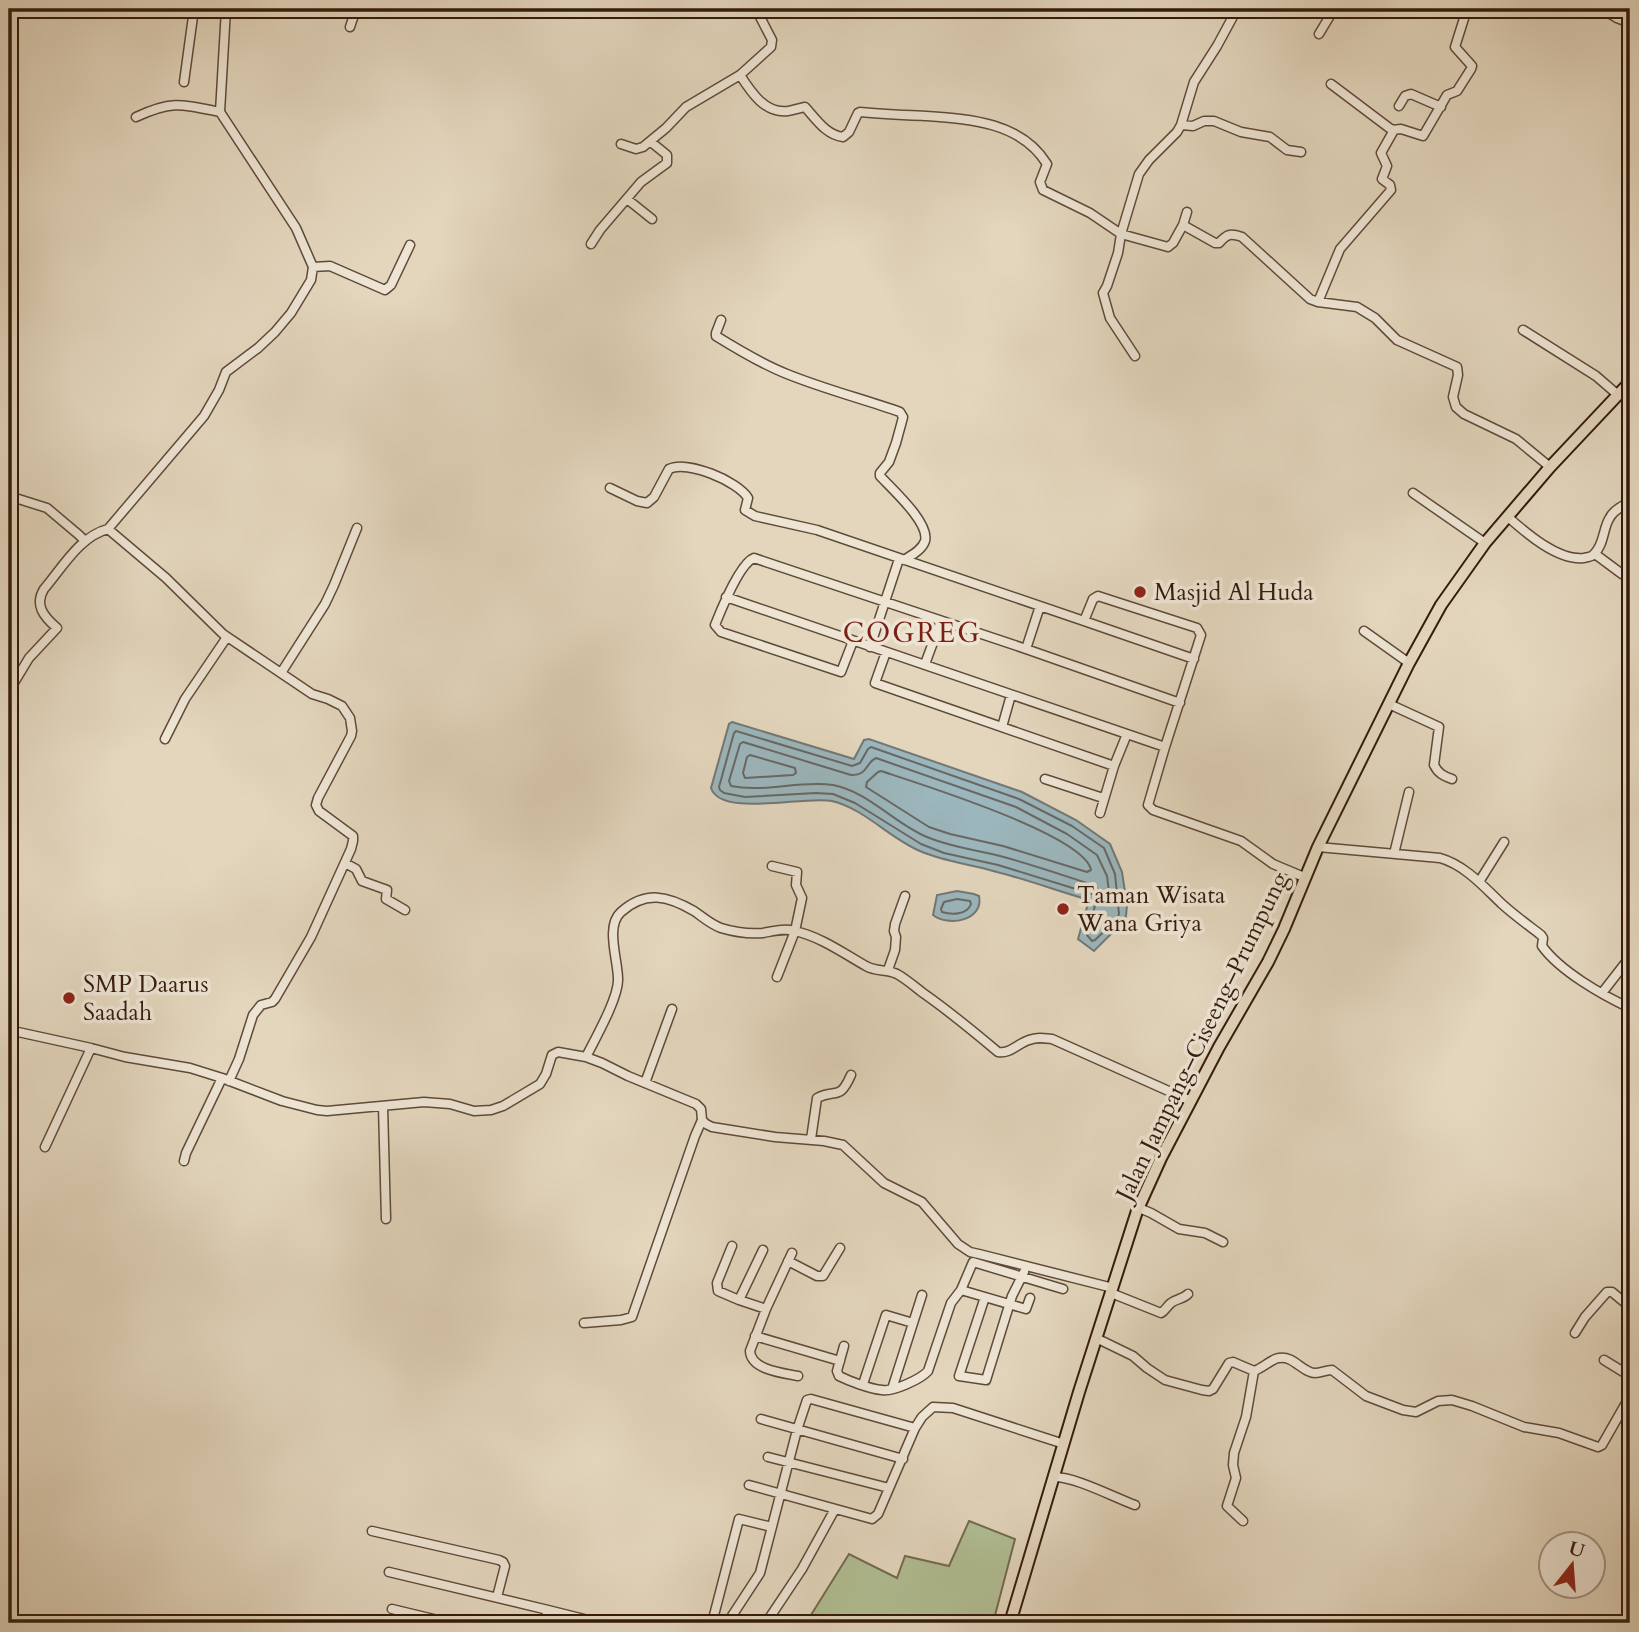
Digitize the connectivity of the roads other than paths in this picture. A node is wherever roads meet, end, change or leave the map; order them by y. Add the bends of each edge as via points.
1 (194, 9) edge
2 (226, 9) edge
3 (356, 9) edge
4 (756, 9) edge
5 (908, 9) edge
6 (931, 9) edge
7 (1334, 9) edge
8 (1467, 9) edge
9 (1602, 9) edge
10 (1236, 10) edge
11 (1630, 23) edge
12 (351, 27) dead end
13 (1319, 34) dead end
14 (740, 75) junction
15 (184, 82) dead end
16 (1331, 84) dead end
17 (1399, 106) dead end
18 (1441, 107) junction
19 (220, 112) junction
20 (136, 117) dead end
21 (1181, 125) junction
22 (1394, 130) junction
23 (651, 142) junction
24 (621, 144) dead end
25 (1301, 152) dead end
26 (627, 200) junction
27 (1187, 212) dead end
28 (652, 219) dead end
29 (1183, 225) junction
30 (1121, 234) junction
31 (590, 244) dead end
32 (410, 245) dead end
33 (313, 267) junction
34 (1318, 302) junction
35 (721, 320) dead end
36 (1523, 330) dead end
37 (1135, 356) dead end
38 (1630, 382) edge
39 (1618, 395) junction
40 (1550, 467) junction
41 (610, 488) dead end
42 (1413, 493) dead end
43 (9, 496) edge
44 (1630, 501) edge
45 (1508, 517) junction
46 (357, 528) dead end
47 (108, 529) junction
48 (85, 541) junction
49 (1485, 543) junction
50 (1595, 554) junction
51 (902, 559) junction
52 (1630, 575) edge
53 (726, 597) junction
54 (885, 603) junction
55 (1040, 606) junction
56 (941, 621) junction
57 (1084, 621) junction
58 (1364, 631) dead end
59 (227, 637) junction
60 (853, 642) junction
61 (870, 647) junction
62 (1026, 649) junction
63 (886, 652) junction
64 (1194, 659) junction
65 (1409, 663) junction
66 (925, 664) junction
67 (281, 673) junction
68 (9, 691) edge
69 (1012, 695) junction
70 (1180, 703) junction
71 (1389, 704) junction
72 (1002, 727) junction
73 (1127, 734) junction
74 (165, 739) dead end
75 (1165, 747) junction
76 (1114, 766) junction
77 (1045, 779) dead end
78 (1452, 779) dead end
79 (1409, 792) dead end
80 (1103, 798) junction
81 (1100, 813) dead end
82 (1504, 842) dead end
83 (1318, 847) junction
84 (1394, 854) junction
85 (345, 863) junction
86 (772, 866) dead end
87 (1304, 877) junction
88 (1479, 882) junction
89 (905, 896) dead end
90 (405, 910) dead end
91 (795, 931) junction
92 (1630, 957) edge
93 (888, 970) junction
94 (777, 977) dead end
95 (1602, 993) junction
96 (1630, 1008) edge
97 (672, 1009) dead end
98 (9, 1030) edge
99 (91, 1048) junction
100 (586, 1057) junction
101 (851, 1075) dead end
102 (225, 1079) junction
103 (645, 1083) junction
104 (1191, 1101) junction
105 (383, 1106) junction
106 (702, 1120) junction
107 (811, 1139) junction
108 (45, 1147) dead end
109 (184, 1161) dead end
110 (1139, 1208) junction
111 (386, 1219) dead end
112 (1223, 1242) dead end
113 (732, 1247) dead end
114 (840, 1248) dead end
115 (763, 1250) dead end
116 (1028, 1267) junction
117 (1021, 1276) junction
118 (1063, 1289) dead end
119 (961, 1290) junction
120 (1112, 1290) junction
121 (1188, 1294) dead end
122 (922, 1295) dead end
123 (985, 1297) junction
124 (1030, 1298) dead end
125 (739, 1300) junction
126 (1009, 1305) junction
127 (1630, 1307) edge
128 (766, 1309) junction
129 (584, 1323) dead end
130 (913, 1323) junction
131 (1575, 1333) dead end
132 (755, 1336) junction
133 (1096, 1338) junction
134 (844, 1346) dead end
135 (1604, 1360) dead end
136 (840, 1362) junction
137 (1254, 1371) junction
138 (797, 1376) dead end
139 (1630, 1376) edge
140 (863, 1384) junction
141 (892, 1389) junction
142 (1630, 1396) edge
143 (761, 1419) dead end
144 (915, 1428) junction
145 (797, 1430) junction
146 (1064, 1444) junction
147 (768, 1457) dead end
148 (903, 1459) junction
149 (789, 1462) junction
150 (1054, 1477) junction
151 (749, 1485) dead end
152 (889, 1488) junction
153 (781, 1493) junction
154 (1135, 1505) dead end
155 (835, 1509) junction
156 (1243, 1521) dead end
157 (772, 1527) junction
158 (372, 1531) dead end
159 (389, 1572) dead end
160 (497, 1597) junction
161 (392, 1609) dead end
162 (548, 1610) junction
163 (450, 1623) edge
164 (544, 1623) edge
165 (600, 1623) edge
166 (712, 1623) edge
167 (727, 1623) edge
168 (766, 1623) edge
169 (1010, 1623) edge

1 - 15 street
2 - 19 street
3 - 12 street
4 - 14 street via 773,44
5 - 6 street
7 - 13 street
8 - 18 street via 1455,47 1472,66 1458,91 1447,95
9 - 11 street
10 - 21 street via 1194,82
14 - 23 street via 686,107
14 - 30 street via 767,106 786,111 805,107 838,136 849,132 860,112 965,118 1002,128 1040,152 1047,164 1040,182 1043,190
16 - 22 street
17 - 18 street via 1411,94
18 - 22 street via 1423,136
19 - 20 street via 175,104
19 - 33 street via 296,228
21 - 25 street via 1213,121 1241,132 1270,136 1287,150
21 - 30 street via 1139,174
22 - 34 street via 1381,152 1387,166 1382,179 1391,190 1340,249
23 - 24 street via 636,149
23 - 26 street via 667,155 667,163 645,177
26 - 28 street
26 - 31 street
27 - 29 street
29 - 30 street via 1168,247
29 - 34 street via 1215,243 1225,235 1242,237 1304,295
30 - 37 street via 1103,293 1110,318
32 - 33 street via 385,290 330,266
33 - 47 street via 308,287 284,321 226,372 204,416
34 - 40 street via 1357,307 1397,340 1457,367 1456,407 1516,439
35 - 51 street via 716,336 766,365 902,414 889,462 880,476 922,522 925,534 919,550
36 - 39 street
38 - 39 main road, Jalan Jampang–Ciseeng–Prumpung
39 - 40 main road, Jalan Jampang–Ciseeng–Prumpung
40 - 45 main road, Jalan Jampang–Ciseeng–Prumpung
41 - 51 street via 647,503 670,469 687,467 739,488 748,498 746,511 755,516 817,530
42 - 49 street
43 - 48 street via 47,508
44 - 50 street via 1609,517
45 - 49 main road, Jalan Jampang–Ciseeng–Prumpung
45 - 50 street via 1563,555 1576,559
46 - 67 street via 325,604
47 - 48 street
47 - 59 street
48 - 68 street via 39,597 45,616 57,628 29,658
49 - 65 main road, Jalan Jampang–Ciseeng–Prumpung via 1441,605
50 - 52 street
51 - 54 street
51 - 55 street
53 - 54 street via 754,558
53 - 60 street
53 - 60 street via 715,625 722,632 841,672
54 - 56 street
54 - 61 street
55 - 57 street
55 - 62 street
56 - 62 street
56 - 66 street
57 - 64 street
57 - 64 street via 1098,596 1192,626 1201,635
58 - 65 street
59 - 67 street
59 - 74 street via 185,699
60 - 61 street
61 - 63 street
62 - 70 street
63 - 66 street
63 - 72 street via 875,683
64 - 70 street
65 - 71 main road, Jalan Jampang–Ciseeng–Prumpung
66 - 69 street
67 - 85 street via 312,694 337,702 350,718 351,736 316,805 353,836
69 - 72 street
69 - 73 street
70 - 75 street
71 - 78 street via 1439,727 1434,765
71 - 83 main road, Jalan Jampang–Ciseeng–Prumpung
72 - 76 street
73 - 75 street
73 - 76 street
75 - 87 street via 1148,802 1153,810 1241,841 1273,864
76 - 80 street
77 - 80 street
79 - 84 street
80 - 81 street
82 - 88 street
83 - 84 street
83 - 87 main road, Jalan Jampang–Ciseeng–Prumpung
84 - 88 street via 1445,860
85 - 90 street via 356,869 362,881 387,890 386,899
85 - 102 street via 275,999 253,1015 239,1059
86 - 91 street via 797,874 802,898
87 - 104 main road, Jalan Jampang–Ciseeng–Prumpung via 1268,962
88 - 95 street via 1541,935 1542,946 1557,964
89 - 93 street
91 - 93 street via 835,947 871,969
91 - 94 street
91 - 100 street via 752,933 720,928 658,896 628,906 613,926 617,986
92 - 95 street
93 - 104 street via 956,1016 998,1052 1007,1053 1039,1037 1052,1039
95 - 96 street
97 - 103 street
98 - 99 street
99 - 102 street
99 - 108 street
100 - 103 street
100 - 105 street via 553,1053 540,1084 503,1106 482,1111 424,1102
101 - 107 street via 841,1093 817,1098
102 - 105 street via 317,1110
102 - 109 street
103 - 106 street via 696,1104
104 - 110 main road, Jalan Jampang–Ciseeng–Prumpung
105 - 111 street
106 - 107 street via 712,1127
106 - 129 street via 632,1317
107 - 116 street via 843,1145 884,1183 922,1202 966,1249
110 - 112 street via 1179,1229 1205,1233
110 - 120 main road, Jalan Jampang–Ciseeng–Prumpung
113 - 125 street via 716,1287
114 - 128 street via 823,1276 790,1257
115 - 125 street
116 - 117 street
116 - 120 street
117 - 118 street
117 - 119 street via 973,1262
117 - 126 street
119 - 123 street
119 - 141 street via 951,1303 928,1371
120 - 121 street via 1161,1313
120 - 133 main road, Jalan Jampang–Ciseeng–Prumpung
122 - 130 street
123 - 126 street
123 - 126 street via 959,1376 986,1380
124 - 126 street via 1026,1309
125 - 128 street
127 - 131 street via 1607,1292
128 - 132 street
130 - 140 street via 886,1315
130 - 141 street
132 - 136 street
132 - 138 street via 750,1351 754,1361
133 - 137 street via 1133,1356 1165,1380 1202,1390 1213,1389 1228,1363
133 - 146 main road, Jalan Jampang–Ciseeng–Prumpung
134 - 136 street
135 - 139 street
136 - 140 street via 839,1376
137 - 142 street via 1284,1358 1312,1373 1332,1370 1366,1395 1403,1410 1416,1412 1452,1400 1524,1427 1598,1447
137 - 156 street via 1227,1506
140 - 141 street
143 - 145 street
144 - 145 street via 811,1399 806,1401
144 - 146 street via 929,1408 942,1406
144 - 148 street
145 - 148 street
145 - 149 street
146 - 150 main road, Jalan Jampang–Ciseeng–Prumpung
147 - 149 street
148 - 152 street
149 - 152 street
149 - 153 street
150 - 154 street
150 - 169 main road, Jalan Jampang–Ciseeng–Prumpung
151 - 153 street
152 - 155 street via 874,1518
153 - 155 street
153 - 157 street
155 - 168 street
157 - 166 street via 739,1519
157 - 167 street via 760,1573
158 - 160 street via 503,1562
159 - 160 street
160 - 162 street
161 - 163 street
162 - 164 street
162 - 165 street

